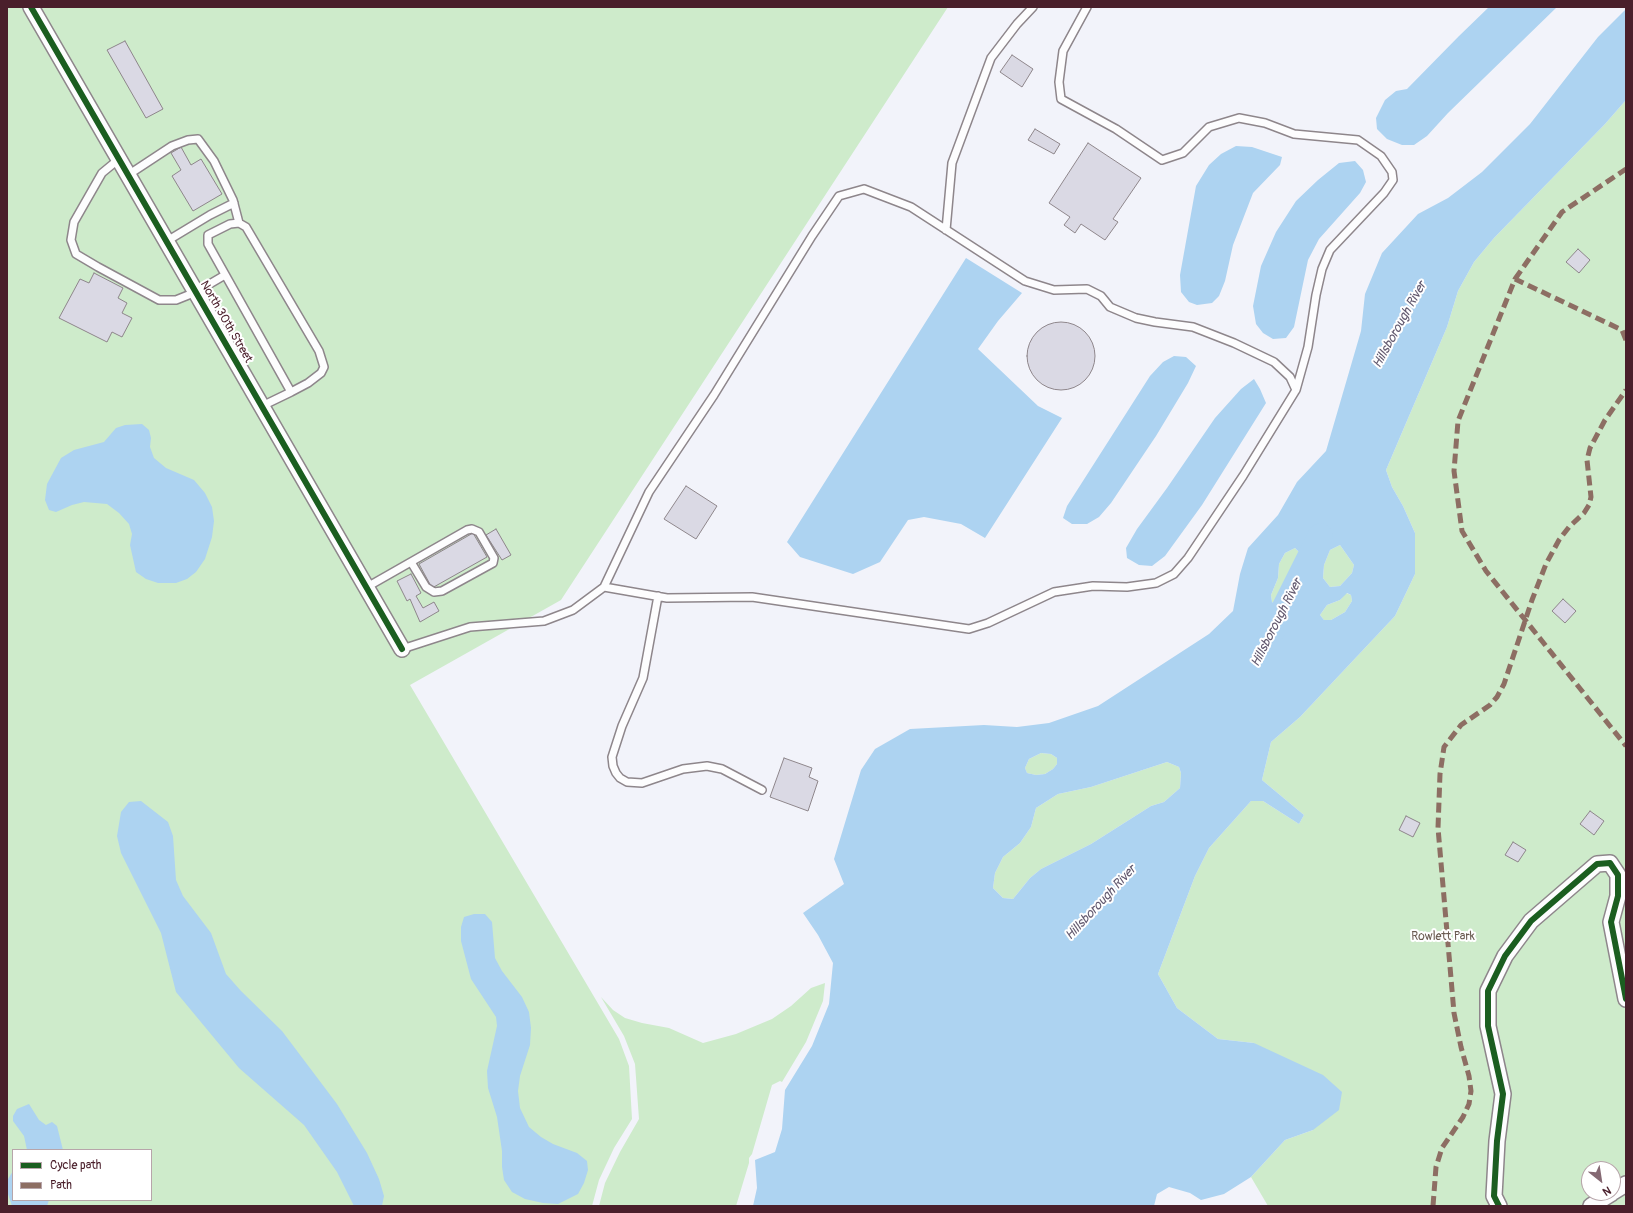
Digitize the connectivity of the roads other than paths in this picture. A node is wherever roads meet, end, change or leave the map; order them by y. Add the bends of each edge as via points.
1 (31, 7) edge
2 (1033, 7) edge
3 (1087, 7) edge
4 (119, 160) junction
5 (128, 175) junction
6 (234, 203) junction
7 (239, 223) junction
8 (946, 230) junction
9 (167, 241) junction
10 (226, 275) junction
11 (196, 292) junction
12 (1296, 390) junction
13 (291, 392) junction
14 (262, 406) junction
15 (411, 562) junction
16 (367, 587) junction
17 (604, 587) junction
18 (658, 596) junction
19 (402, 648) joint
20 (762, 790) dead end
21 (1626, 999) edge
22 (1499, 1206) edge

1 - 4 street, North 30th Street
2 - 8 lane via 1016,24 991,58 952,163
3 - 12 lane via 1063,51 1059,82 1061,99 1162,160 1183,153 1209,128 1239,118 1265,123 1294,134 1358,140 1381,156 1392,172 1392,180 1384,193 1330,250 1322,269 1308,347
4 - 5 street, North 30th Street
4 - 11 lane via 102,173 74,222 70,240 76,254 159,300 176,300
5 - 6 lane via 172,146 188,140 198,140 214,161
5 - 9 street, North 30th Street
6 - 7 lane
6 - 9 lane
7 - 10 lane via 230,224 208,236 208,244
7 - 13 lane via 246,227 319,351 324,367 321,373 308,383
8 - 12 lane via 1025,281 1054,290 1087,289 1101,296 1110,307 1136,318 1193,327 1234,343 1274,362 1290,377
8 - 17 lane via 911,207 864,189 839,196 649,492
9 - 11 street, North 30th Street
10 - 11 lane
10 - 13 lane
11 - 14 street, North 30th Street
12 - 18 lane via 1188,558 1174,574 1156,583 1127,587 1092,586 1054,592 970,629 752,597
13 - 14 lane
14 - 16 street, North 30th Street
15 - 15 lane via 472,529 479,532 494,558 493,563 442,591 434,592 426,587
15 - 16 lane
16 - 19 street, North 30th Street
17 - 18 lane
17 - 19 lane via 573,610 544,621 470,627
18 - 20 lane via 643,678 622,726 612,757 616,773 627,782 642,783 682,769 707,766 722,769
21 - 22 street via 1610,922 1618,896 1618,875 1610,863 1597,864 1531,921 1505,956 1488,992 1488,1026 1503,1094 1494,1196

